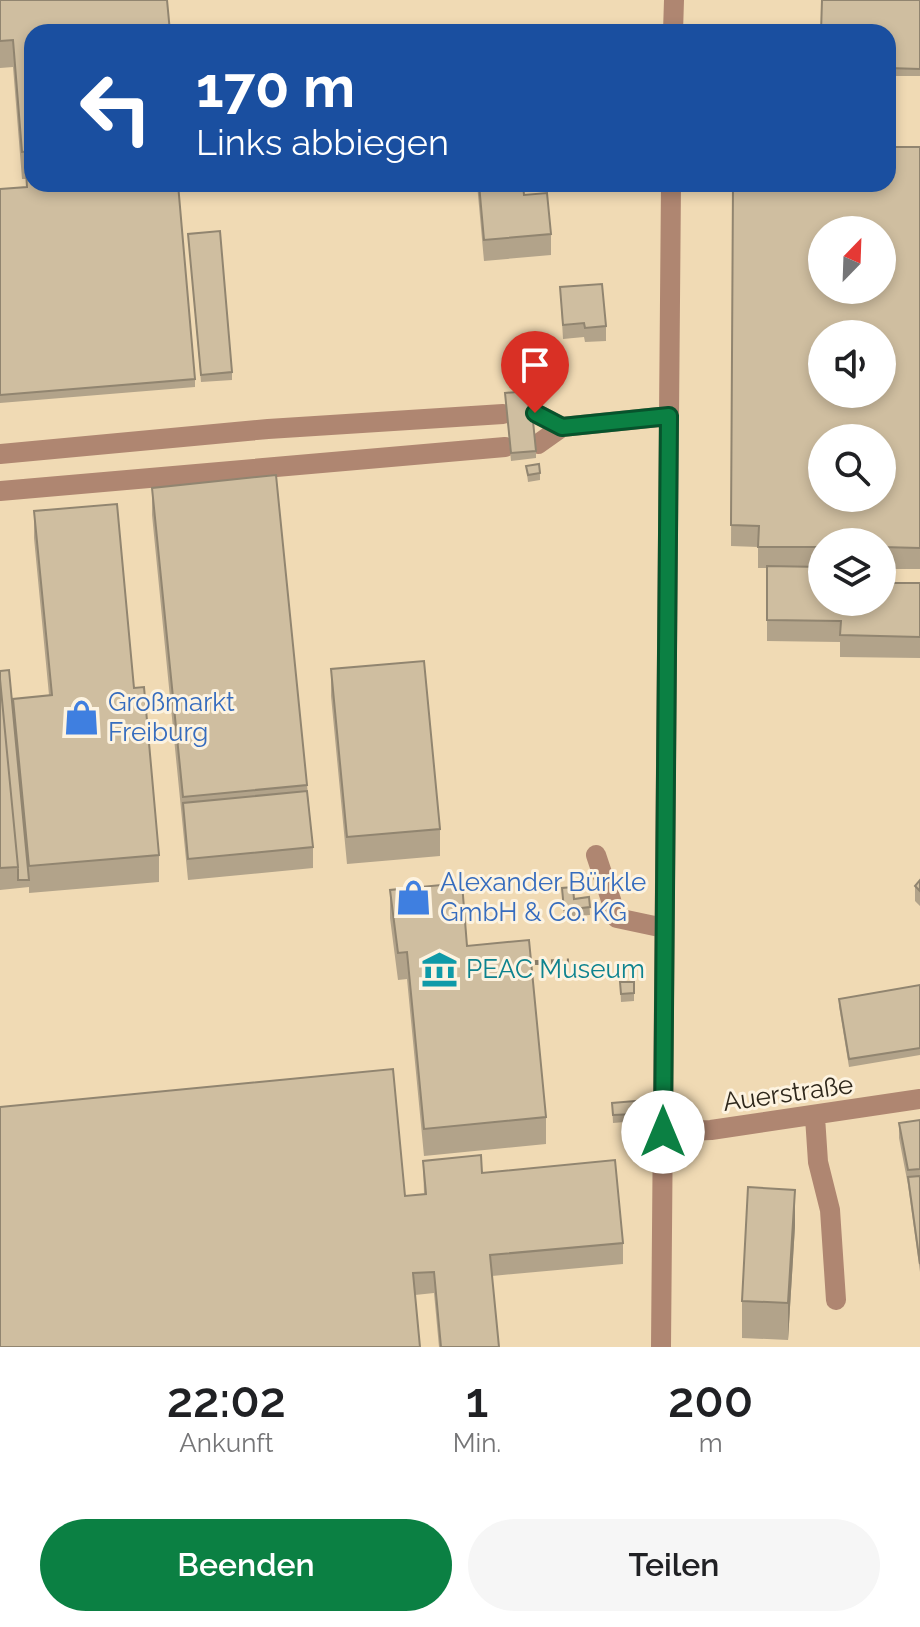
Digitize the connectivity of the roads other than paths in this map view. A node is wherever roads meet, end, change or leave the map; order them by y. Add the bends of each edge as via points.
1 (674, 0) edge
2 (673, 24) edge
3 (671, 192) edge
4 (535, 413) edge
5 (503, 414) edge
6 (669, 416) junction
7 (562, 427) junction
8 (538, 444) edge
9 (505, 447) dead end
10 (0, 454) edge
11 (0, 491) edge
12 (596, 855) dead end
13 (664, 928) junction
14 (920, 1099) edge
15 (815, 1117) junction
16 (663, 1132) junction
17 (836, 1300) dead end
18 (661, 1347) edge

1 - 2 street
3 - 6 street
4 - 7 street
5 - 10 street
6 - 7 street
6 - 13 street
7 - 8 street
9 - 11 street
12 - 13 street via 617,918
13 - 16 street
14 - 15 street, Auerstraße
15 - 16 street, Auerstraße
15 - 17 street via 818,1162 830,1210
16 - 18 street

